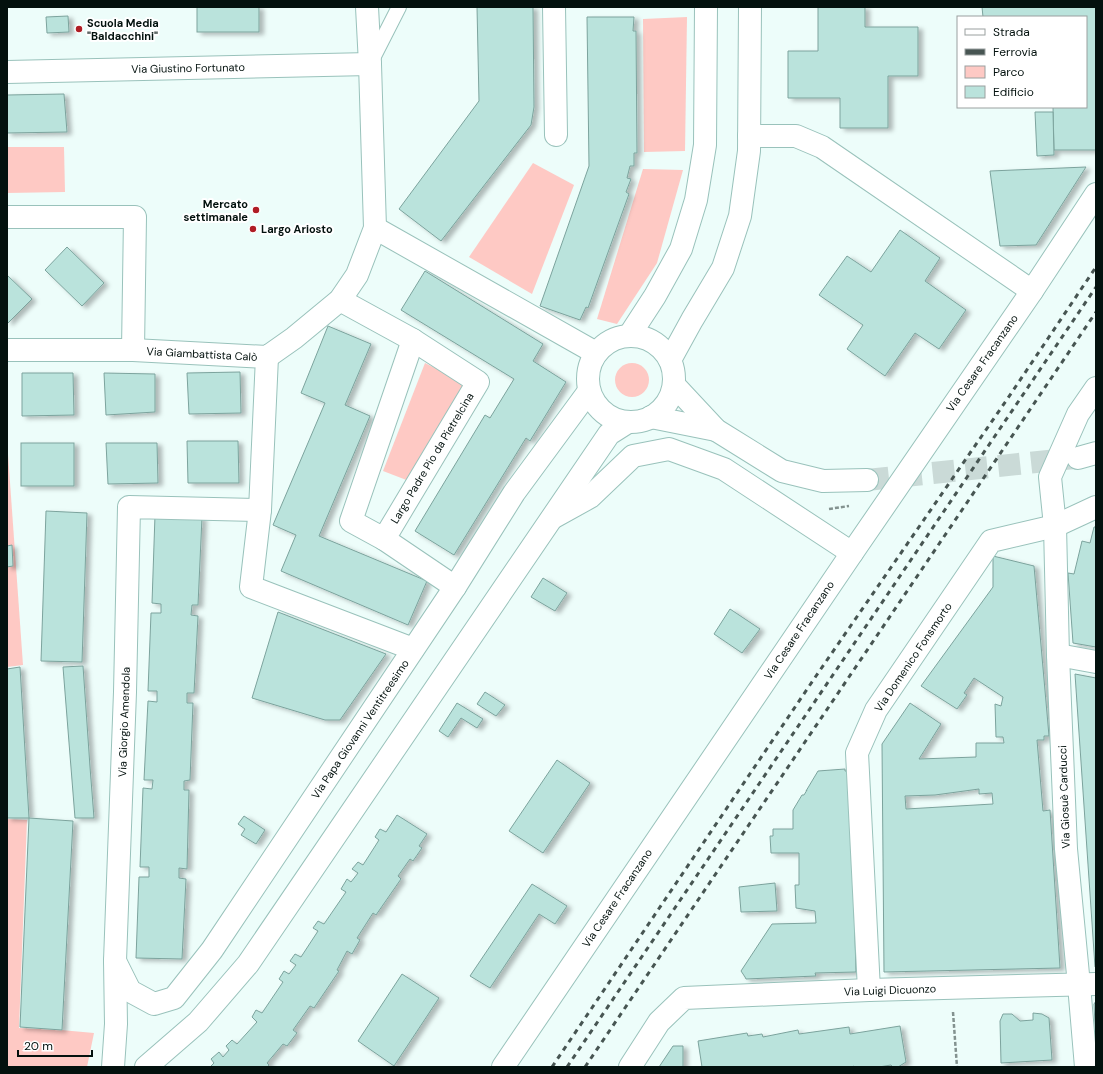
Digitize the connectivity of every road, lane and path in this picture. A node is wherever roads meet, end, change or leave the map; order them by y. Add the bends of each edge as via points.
1 (366, 7) edge
2 (399, 7) edge
3 (554, 7) edge
4 (706, 7) edge
5 (750, 7) edge
6 (370, 64) junction
7 (7, 72) edge
8 (556, 135) dead end
9 (749, 136) junction
10 (1096, 194) edge
11 (7, 217) edge
12 (375, 228) junction
13 (1032, 291) junction
14 (340, 300) junction
15 (629, 336) junction
16 (413, 340) junction
17 (7, 350) edge
18 (133, 350) junction
19 (596, 353) junction
20 (267, 357) junction
21 (670, 360) junction
22 (674, 385) junction
23 (1096, 388) edge
24 (589, 391) junction
25 (651, 418) junction
26 (628, 422) junction
27 (716, 430) junction
28 (867, 480) tunnel mouth
29 (850, 506) dead end
30 (1096, 507) edge
31 (260, 510) junction
32 (828, 510) dead end
33 (552, 518) junction
34 (1055, 526) junction
35 (384, 539) junction
36 (852, 553) junction
37 (455, 587) junction
38 (413, 649) junction
39 (1058, 655) junction
40 (1096, 662) edge
41 (115, 961) junction
42 (1088, 984) edge
43 (952, 988) junction
44 (869, 990) junction
45 (113, 1067) edge
46 (146, 1067) edge
47 (503, 1067) edge
48 (630, 1067) edge
49 (957, 1067) edge
50 (1086, 1067) edge

1 - 6 street, Via Giambattista Calò
2 - 6 lane
3 - 8 street
4 - 15 street via 705,145 696,200 681,249
5 - 9 street
6 - 7 street, Via Giustino Fortunato
6 - 12 street, Via Giambattista Calò
9 - 13 street via 796,136 822,147
9 - 21 street via 740,216 723,268
10 - 13 street, Via Cesare Fracanzano
11 - 18 street via 135,217
12 - 14 street, Via Giambattista Calò via 357,275
12 - 19 street
13 - 36 street, Via Cesare Fracanzano
14 - 16 street, Largo Padre Pio da Pietrelcina
14 - 20 street, Via Giambattista Calò
15 - 19 street via 605,344
15 - 21 street via 642,337 653,342 663,349
16 - 35 street via 351,521
16 - 35 street, Largo Padre Pio da Pietrelcina via 478,382
17 - 18 street, Via Giambattista Calò
18 - 20 street, Via Giambattista Calò
19 - 24 street via 587,378
20 - 31 street
21 - 22 street via 674,372
22 - 25 street via 670,398
22 - 27 street
23 - 34 street, Via Giosuè Carducci via 1078,414 1050,477
24 - 26 street via 594,403 604,413 615,420
24 - 37 street, Via Papa Giovanni Ventitreesimo via 514,493
25 - 26 street via 640,422
25 - 27 street
26 - 33 street via 609,434
27 - 28 street via 782,471 823,481
29 - 32 path
30 - 34 street, Via Domenico Fonsmorto
31 - 38 street via 251,587
31 - 41 street, Via Giorgio Amendola via 129,508
33 - 36 street via 590,497 633,456 669,449 724,469
33 - 46 street via 248,964 198,1022
34 - 39 street, Via Giosuè Carducci
34 - 44 street, Via Domenico Fonsmorto via 991,541 876,710 857,753
35 - 37 street
36 - 47 street, Via Cesare Fracanzano
37 - 38 street, Via Papa Giovanni Ventitreesimo
38 - 41 street, Via Papa Giovanni Ventitreesimo via 212,950 174,998 154,1004 130,991
39 - 40 street
39 - 42 street, Via Giosuè Carducci via 1066,849
41 - 45 street, Via Giorgio Amendola via 116,1024
42 - 43 street, Via Luigi Dicuonzo
42 - 50 street, Via Giosuè Carducci
43 - 44 street, Via Luigi Dicuonzo
43 - 49 path
44 - 48 street, Via Luigi Dicuonzo via 684,998 659,1022

